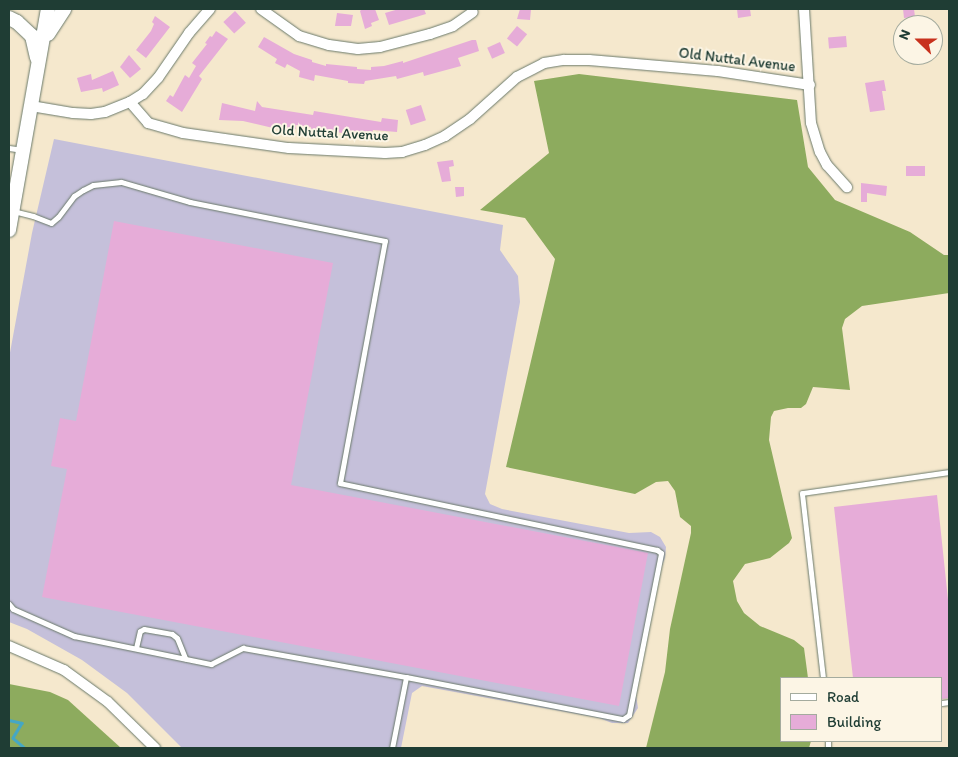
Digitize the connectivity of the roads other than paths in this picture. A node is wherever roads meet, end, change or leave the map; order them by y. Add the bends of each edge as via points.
1 (48, 9) edge
2 (64, 9) edge
3 (210, 9) edge
4 (261, 9) edge
5 (804, 9) edge
6 (473, 12) dead end
7 (9, 18) edge
8 (40, 57) junction
9 (810, 85) junction
10 (130, 102) junction
11 (31, 106) junction
12 (9, 148) edge
13 (23, 150) junction
14 (847, 188) dead end
15 (12, 211) junction
16 (9, 230) edge
17 (949, 472) edge
18 (9, 604) edge
19 (9, 646) edge
20 (136, 648) junction
21 (185, 658) junction
22 (406, 676) junction
23 (823, 677) edge
24 (155, 748) edge
25 (392, 748) edge

1 - 8 street
2 - 8 street via 52,26
3 - 10 street via 158,78
4 - 6 street via 299,36 329,45 358,48 380,47 430,34 454,26
5 - 9 street
7 - 8 street via 32,36
8 - 11 street
9 - 10 street, Old Nuttal Avenue via 718,71 588,60 544,63 517,77 470,119 445,136 402,152 385,153 289,148 183,133 148,123
9 - 14 street via 811,123 820,152
10 - 11 street via 91,114
11 - 13 street
12 - 13 lane
13 - 15 street
15 - 16 street
15 - 22 lane via 51,223 83,190 93,185 121,182 190,202 385,241 340,483 662,553 629,715 623,719
17 - 23 lane via 802,493
18 - 20 lane via 13,610 74,636
19 - 24 street via 64,670 108,702
20 - 21 lane
20 - 21 lane via 140,631 144,629 172,634
21 - 22 lane via 210,664 242,648
22 - 25 lane

